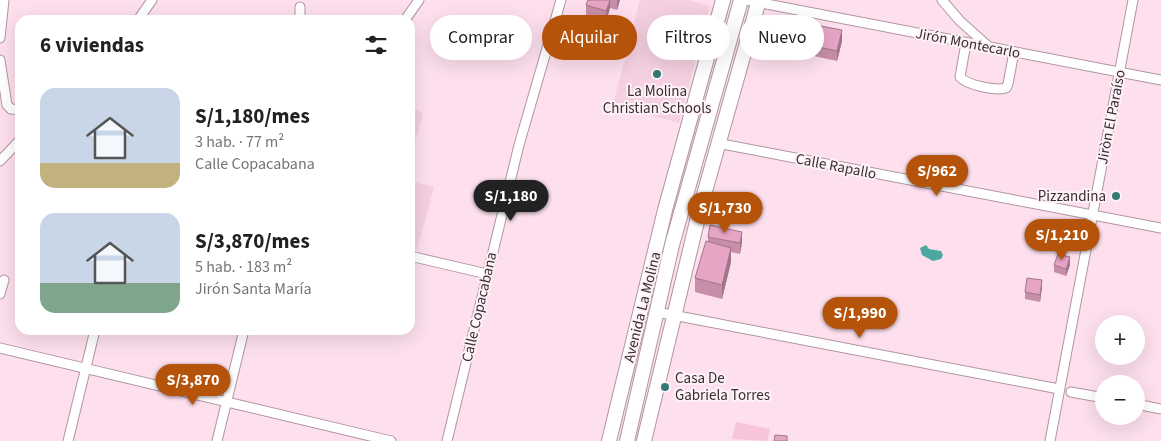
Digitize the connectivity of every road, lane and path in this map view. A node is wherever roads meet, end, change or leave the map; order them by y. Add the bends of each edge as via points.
1 (4, 0) edge
2 (152, 0) edge
3 (419, 0) edge
4 (561, 0) edge
5 (723, 0) edge
6 (740, 0) edge
7 (942, 0) edge
8 (1133, 0) edge
9 (754, 1) edge
10 (300, 7) dead end
11 (142, 15) edge
12 (300, 15) edge
13 (408, 15) edge
14 (0, 38) edge
15 (966, 43) junction
16 (988, 47) junction
17 (1014, 52) junction
18 (0, 60) edge
19 (1120, 72) junction
20 (1161, 80) edge
21 (15, 109) edge
22 (717, 143) junction
23 (15, 145) edge
24 (0, 161) edge
25 (1093, 215) junction
26 (1161, 228) edge
27 (415, 257) edge
28 (487, 274) junction
29 (4, 280) dead end
30 (0, 294) edge
31 (657, 312) junction
32 (674, 316) junction
33 (94, 335) edge
34 (243, 335) edge
35 (0, 348) edge
36 (86, 368) junction
37 (1059, 389) junction
38 (1071, 392) dead end
39 (1095, 396) edge
40 (226, 402) junction
41 (1145, 406) edge
42 (1161, 409) edge
43 (68, 441) edge
44 (217, 441) edge
45 (391, 441) edge
46 (447, 441) edge
47 (609, 441) edge
48 (627, 441) edge
49 (644, 441) edge
50 (1050, 441) edge

1 - 14 street
2 - 11 street
3 - 13 street
4 - 28 street, Calle Copacabana via 519,145
5 - 47 main road, Avenida La Molina via 666,210
6 - 31 main road, Avenida La Molina
7 - 16 street
8 - 19 street, Jiròn El Paraíso
9 - 15 street, Jirón Montecarlo
9 - 22 main road
10 - 12 street
15 - 16 street, Jirón Montecarlo
15 - 17 street via 960,77 968,83 998,89 1006,88 1008,84
16 - 17 street, Jirón Montecarlo
17 - 19 street, Jirón Montecarlo
18 - 21 street via 7,105
19 - 20 street, Jirón Montecarlo
19 - 25 street, Jiròn El Paraíso
22 - 25 street, Calle Rapallo
22 - 32 main road
23 - 24 street
25 - 26 street, Calle Rapallo
25 - 37 street, Jiròn El Paraíso
27 - 28 street
28 - 46 street, Calle Copacabana
29 - 30 street
31 - 32 street
31 - 48 main road, Avenida La Molina
32 - 37 street
32 - 49 main road
33 - 36 street
34 - 40 street
35 - 36 street
36 - 40 street
36 - 43 street
37 - 50 street, Jiròn El Paraíso
38 - 39 street
40 - 44 street
40 - 45 street
41 - 42 street

